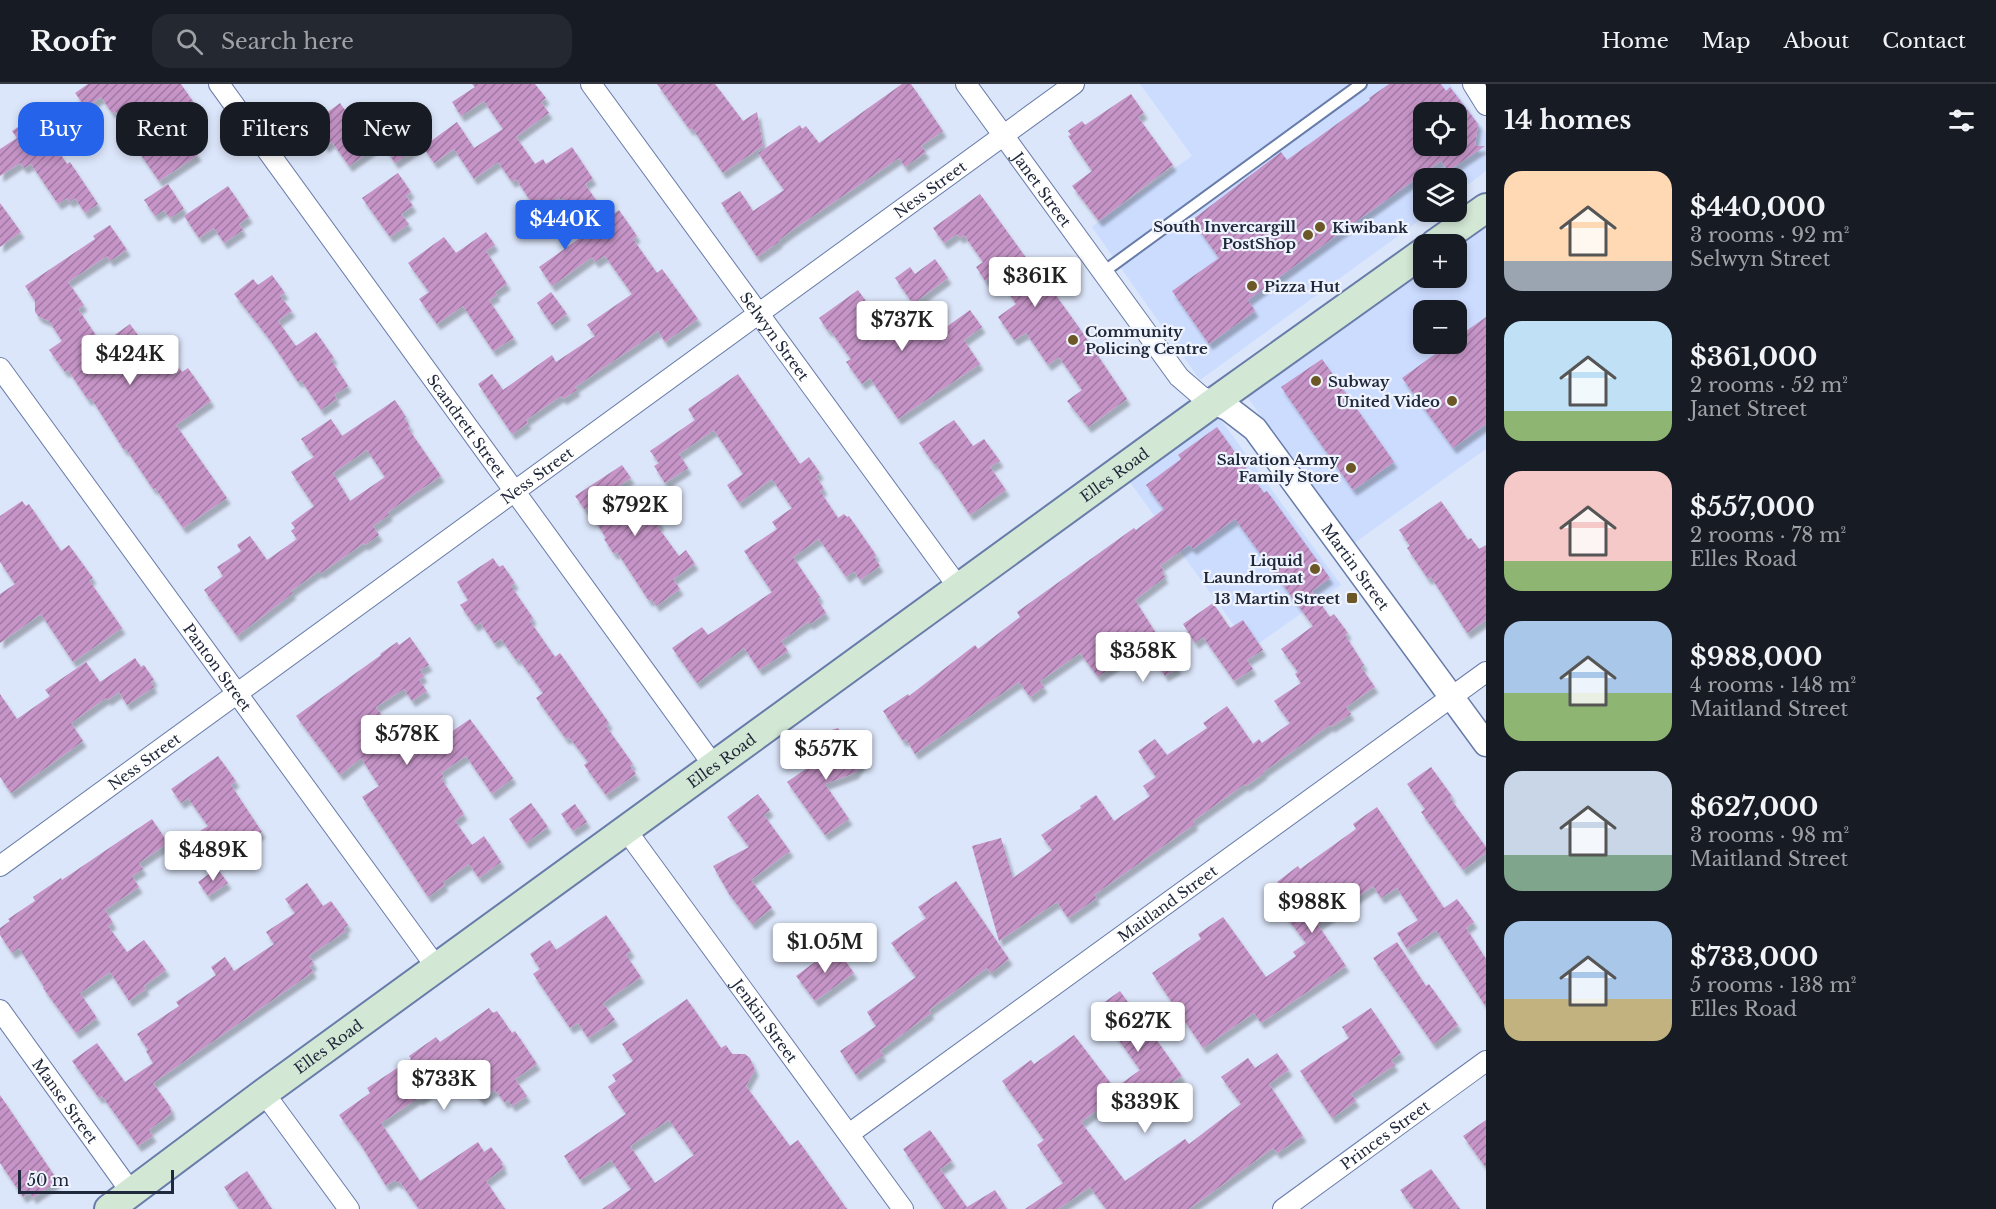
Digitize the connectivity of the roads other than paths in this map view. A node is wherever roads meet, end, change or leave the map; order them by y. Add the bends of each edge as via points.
1 (219, 84) edge
2 (591, 84) edge
3 (966, 84) edge
4 (1074, 84) edge
5 (1361, 84) edge
6 (1003, 136) junction
7 (1486, 208) edge
8 (1449, 234) edge
9 (1413, 260) edge
10 (1102, 273) junction
11 (758, 314) junction
12 (0, 368) edge
13 (1214, 402) junction
14 (515, 492) junction
15 (959, 588) junction
16 (1486, 672) edge
17 (238, 693) junction
18 (1451, 697) junction
19 (1486, 744) edge
20 (714, 766) junction
21 (626, 830) junction
22 (0, 866) edge
23 (437, 968) junction
24 (0, 1010) edge
25 (1486, 1061) edge
26 (264, 1093) junction
27 (849, 1134) junction
28 (131, 1192) junction
29 (108, 1209) edge
30 (349, 1209) edge
31 (903, 1209) edge
32 (1282, 1209) edge

1 - 14 street, Scandrett Street
2 - 11 street, Selwyn Street
3 - 6 street, Janet Street
4 - 6 street, Ness Street
5 - 10 lane
6 - 10 street, Janet Street
6 - 11 street, Ness Street
7 - 8 main road
9 - 13 main road, Elles Road
10 - 13 street, Janet Street via 1179,377
11 - 14 street, Ness Street
11 - 15 street, Selwyn Street
12 - 17 street, Panton Street
13 - 15 main road, Elles Road
13 - 18 street, Martin Street via 1255,429
14 - 17 street, Ness Street
14 - 20 street, Scandrett Street
15 - 20 main road, Elles Road
16 - 18 street, Maitland Street
17 - 22 street, Ness Street
17 - 23 street, Panton Street
18 - 19 street, Martin Street
18 - 27 street, Maitland Street
20 - 21 main road, Elles Road
21 - 23 main road, Elles Road
21 - 27 street, Jenkin Street
23 - 26 main road, Elles Road
24 - 28 street, Manse Street
25 - 32 street, Princes Street
26 - 28 main road, Elles Road
26 - 30 street
27 - 31 street, Jenkin Street
28 - 29 main road, Elles Road

